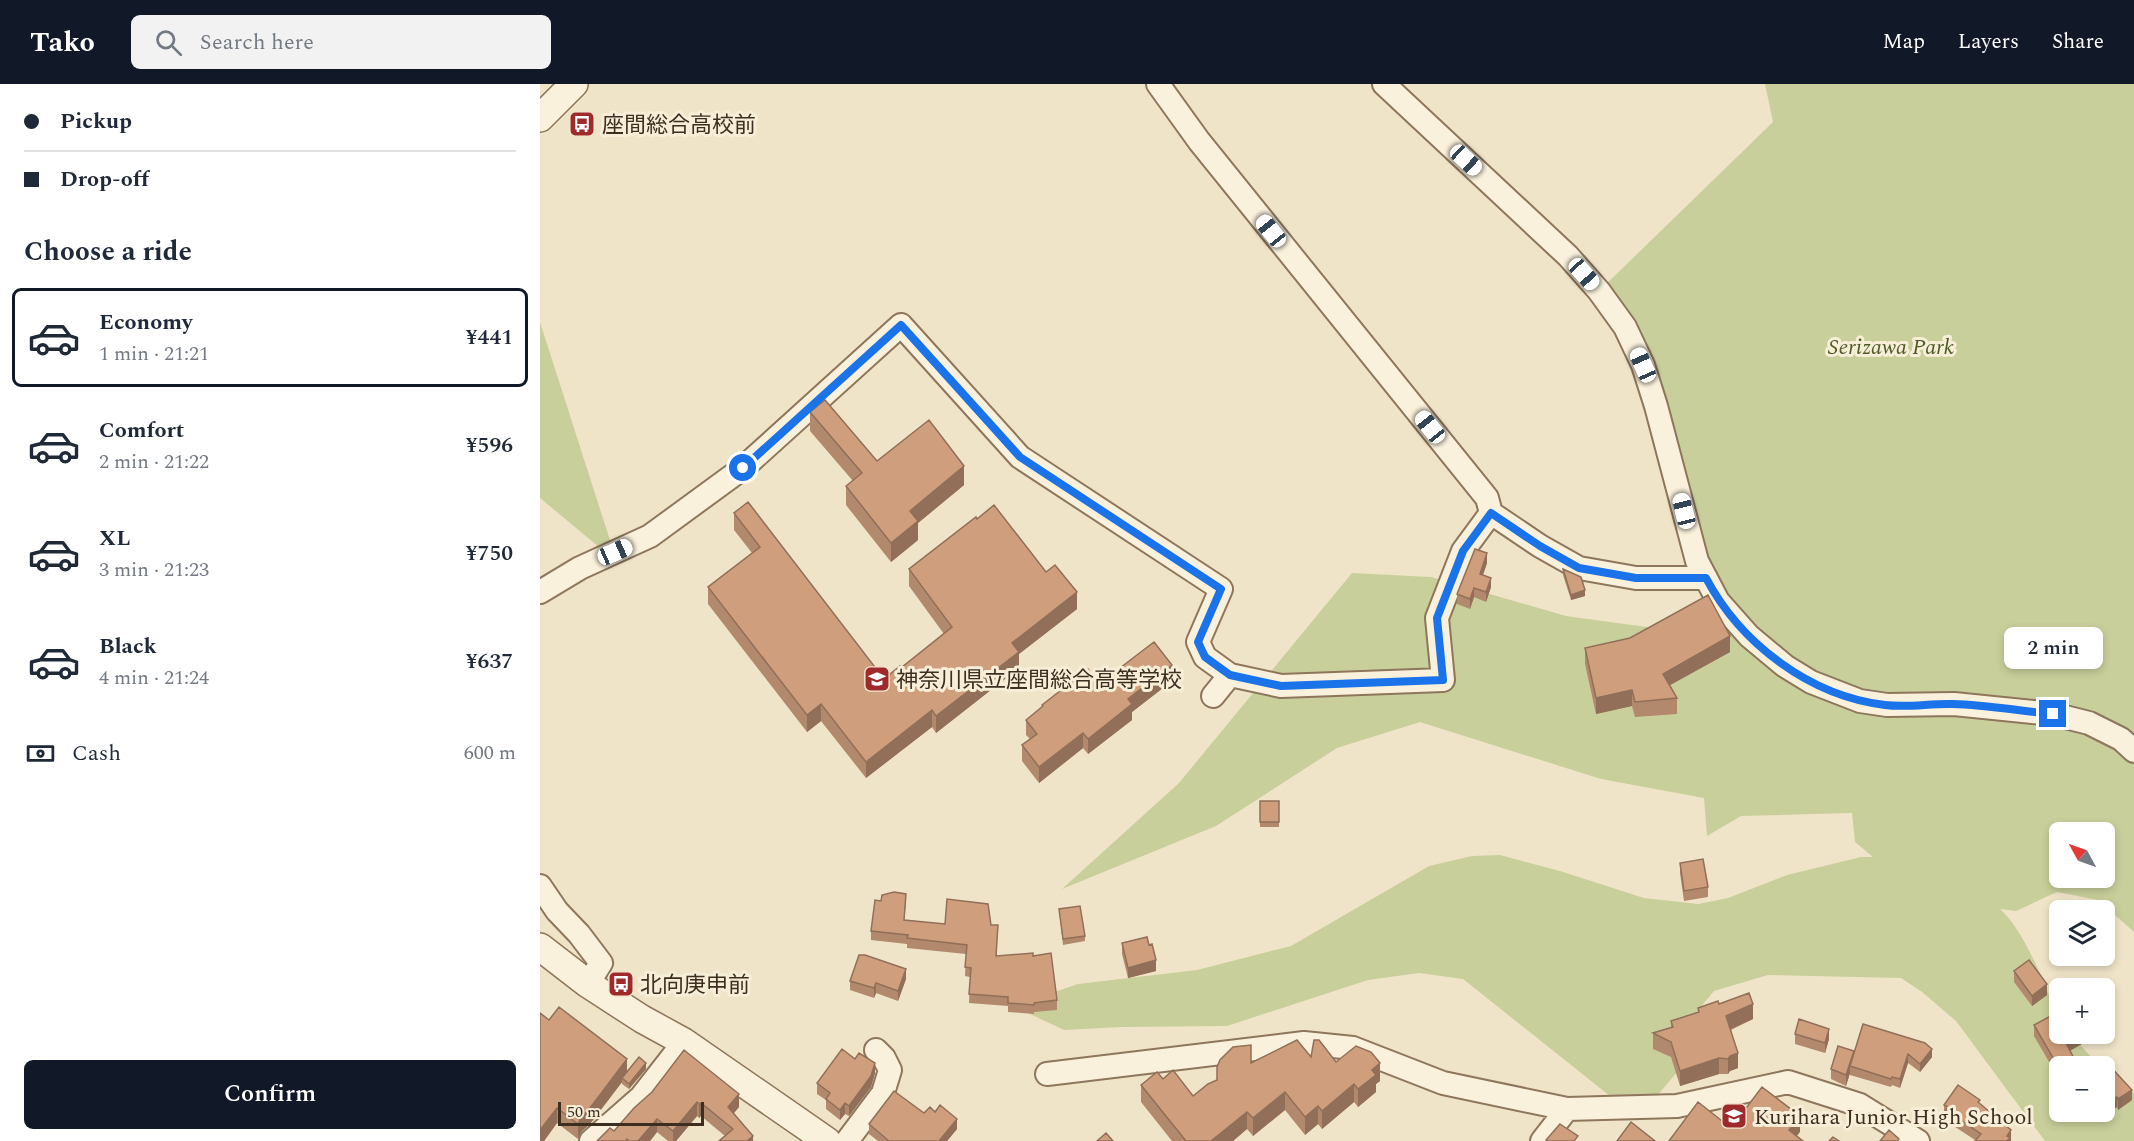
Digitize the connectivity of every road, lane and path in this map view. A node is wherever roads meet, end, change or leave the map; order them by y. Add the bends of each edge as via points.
1 (574, 84) edge
2 (1158, 84) edge
3 (1384, 84) edge
4 (540, 118) edge
5 (1491, 513) junction
6 (1706, 578) junction
7 (540, 592) edge
8 (1230, 675) junction
9 (1213, 696) dead end
10 (2134, 751) edge
11 (540, 886) edge
12 (540, 947) edge
13 (588, 984) junction
14 (684, 1042) junction
15 (876, 1050) dead end
16 (1047, 1074) dead end
17 (1567, 1109) junction
18 (591, 1141) edge
19 (827, 1141) edge
20 (847, 1141) edge
21 (1542, 1141) edge
22 (1918, 1141) edge

1 - 4 street
2 - 5 street via 1199,141 1487,498
3 - 6 street via 1568,256 1625,327 1643,365 1697,561
5 - 6 street via 1579,568 1636,578
5 - 8 street via 1463,551 1437,618 1443,680 1281,686
6 - 10 street via 1718,601 1749,636 1811,682 1860,701 1887,705 1954,704 2053,714 2089,723 2121,739
7 - 8 street via 580,568 650,536 743,468 901,325 1020,457 1221,589 1198,642 1205,657
8 - 9 street
11 - 13 street via 602,963
12 - 13 street
13 - 14 street
14 - 18 street via 641,1097
14 - 19 street
15 - 20 street via 890,1070 884,1093
16 - 17 street via 1304,1043 1353,1048 1443,1083
17 - 21 street
17 - 22 street via 1677,1106 1788,1082 1860,1106

